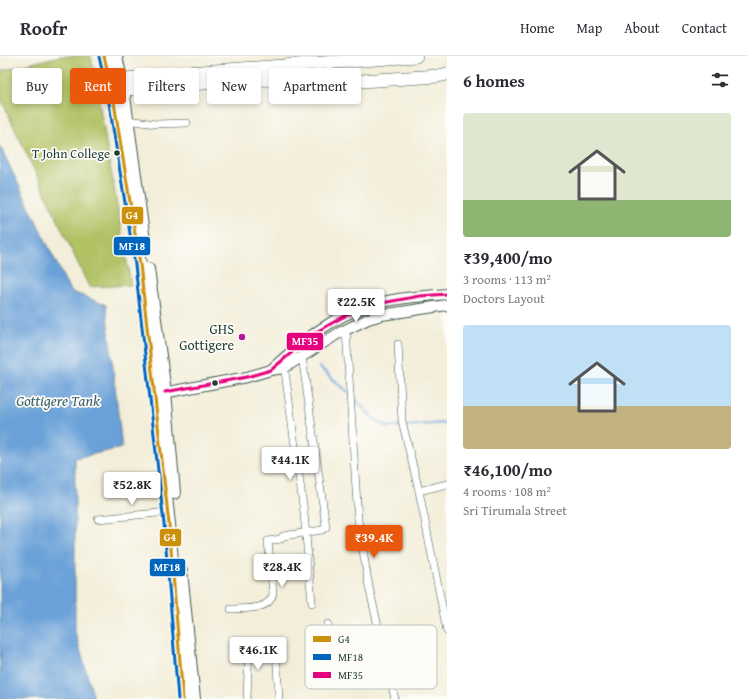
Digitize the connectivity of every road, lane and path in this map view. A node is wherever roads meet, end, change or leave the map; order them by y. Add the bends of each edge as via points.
1 (104, 56) edge
2 (116, 56) edge
3 (416, 56) edge
4 (109, 68) edge
5 (116, 68) edge
6 (447, 74) edge
7 (126, 83) edge
8 (126, 85) edge
9 (119, 104) edge
10 (122, 104) edge
11 (127, 120) junction
12 (187, 123) dead end
13 (447, 294) edge
14 (447, 305) edge
15 (346, 330) junction
16 (398, 344) dead end
17 (302, 356) junction
18 (284, 363) junction
19 (160, 393) junction
20 (447, 484) edge
21 (419, 491) junction
22 (167, 512) junction
23 (98, 519) dead end
24 (306, 533) junction
25 (312, 603) dead end
26 (231, 609) dead end
27 (378, 625) edge
28 (447, 631) edge
29 (249, 642) dead end
30 (276, 648) dead end
31 (393, 689) edge
32 (183, 699) edge
33 (194, 699) edge
34 (247, 699) edge
35 (279, 699) edge
36 (395, 699) edge

1 - 4 main road
2 - 5 main road
3 - 7 highway via 161,75
6 - 8 highway via 346,82 256,79
9 - 19 main road
10 - 11 main road
11 - 12 street via 156,124
11 - 19 main road via 155,310
13 - 18 main road via 371,305 316,332
14 - 15 main road via 382,315
15 - 17 main road
15 - 27 street via 358,520
16 - 21 street via 403,426
17 - 18 main road
17 - 24 street via 326,527
18 - 19 main road via 247,377
18 - 24 street
19 - 22 main road
19 - 33 main road
20 - 21 street
21 - 28 street
22 - 23 street
22 - 32 main road
24 - 25 street
24 - 26 street via 268,541 272,600 260,607
29 - 34 street
30 - 35 street
31 - 36 street

